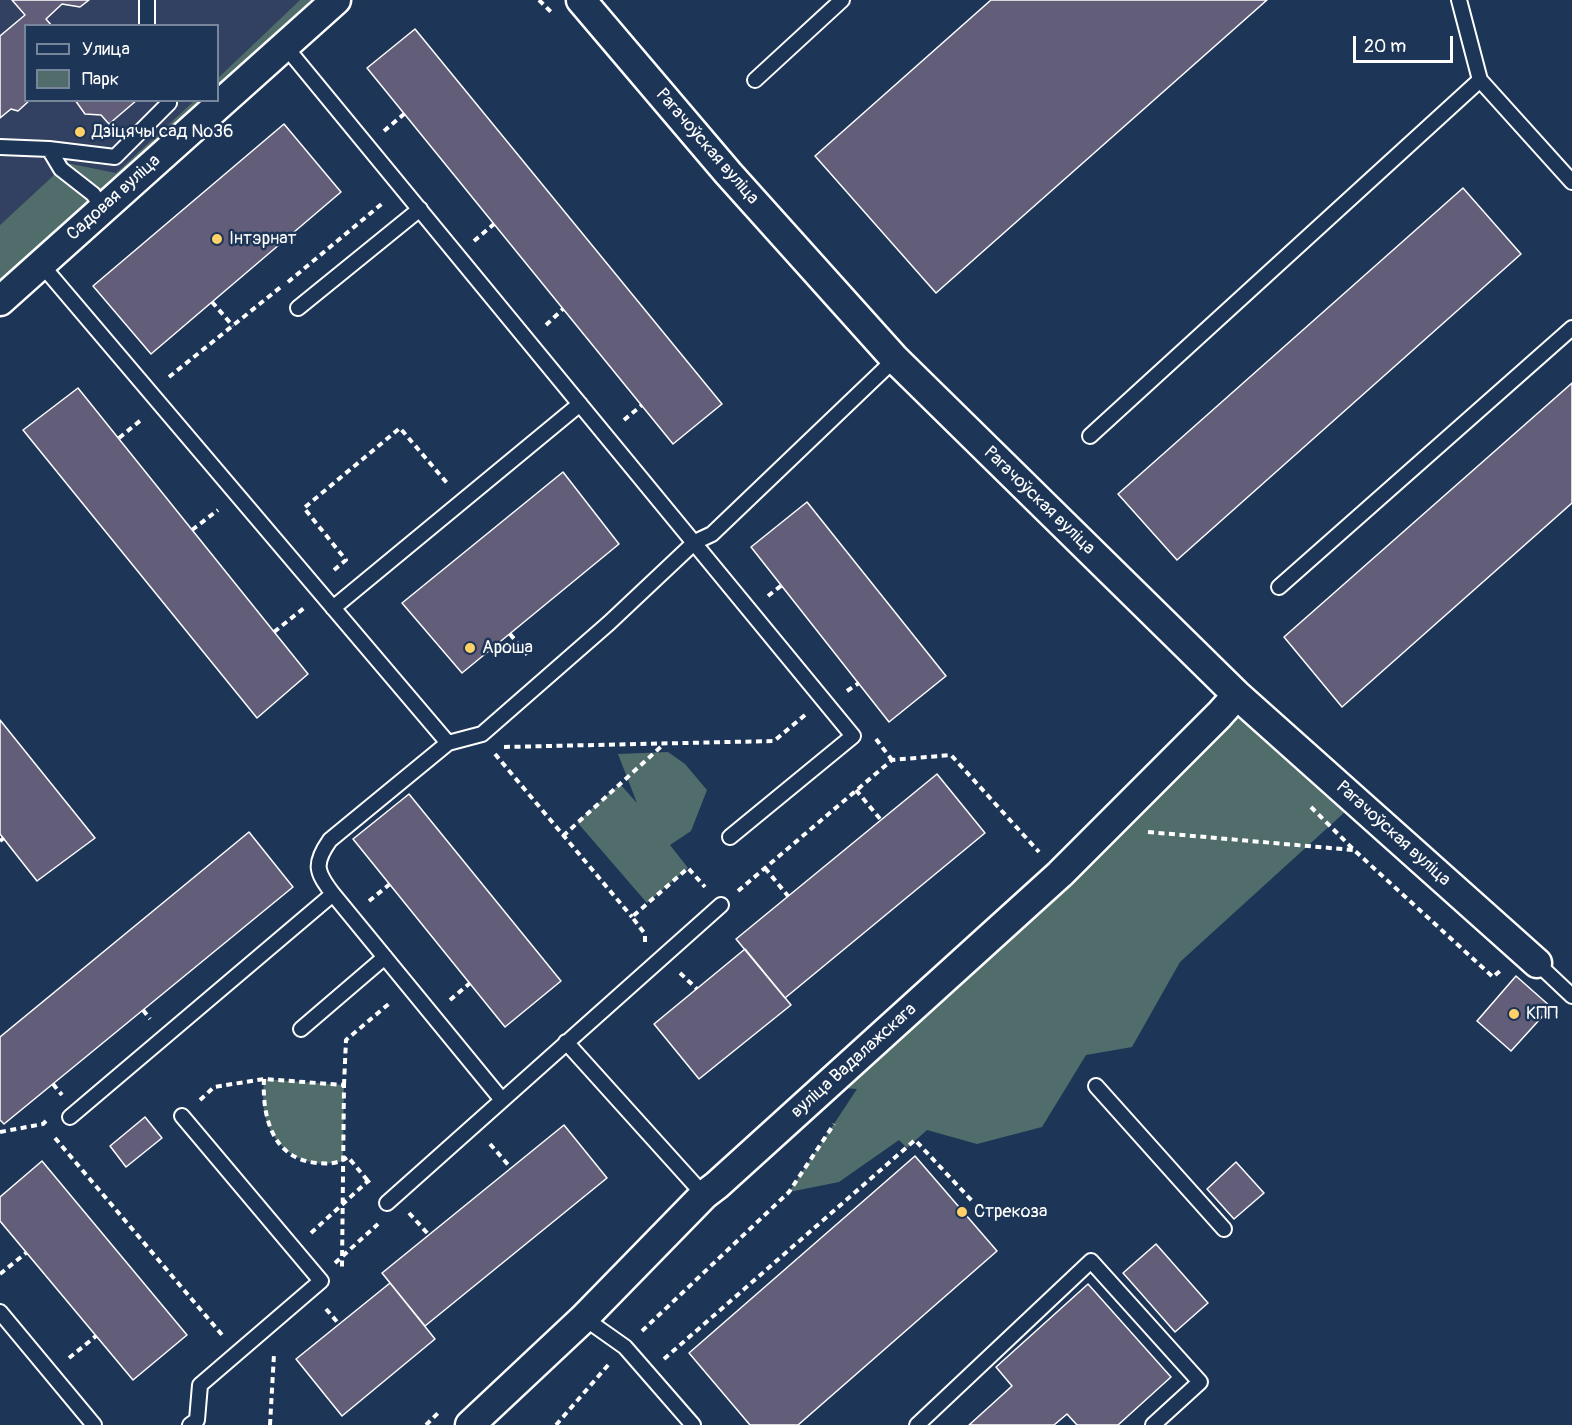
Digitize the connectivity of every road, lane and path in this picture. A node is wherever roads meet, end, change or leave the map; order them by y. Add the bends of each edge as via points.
1 (147, 0) edge
2 (336, 0) edge
3 (581, 0) edge
4 (842, 0) edge
5 (1459, 0) edge
6 (147, 24) edge
7 (285, 46) junction
8 (755, 80) dead end
9 (1480, 80) junction
10 (168, 102) edge
11 (404, 114) dead end
12 (378, 137) dead end
13 (0, 147) edge
14 (49, 149) junction
15 (1572, 182) edge
16 (389, 198) dead end
17 (103, 208) junction
18 (420, 210) junction
19 (494, 224) dead end
20 (469, 245) dead end
21 (41, 264) junction
22 (0, 301) edge
23 (212, 302) dead end
24 (298, 308) dead end
25 (563, 309) dead end
26 (233, 326) junction
27 (1572, 328) edge
28 (541, 331) dead end
29 (895, 359) junction
30 (150, 392) junction
31 (580, 404) junction
32 (642, 405) dead end
33 (143, 418) dead end
34 (619, 424) dead end
35 (1090, 436) dead end
36 (118, 438) dead end
37 (462, 501) junction
38 (219, 509) dead end
39 (192, 530) dead end
40 (695, 542) junction
41 (782, 585) dead end
42 (314, 586) junction
43 (1279, 587) dead end
44 (764, 599) dead end
45 (304, 607) dead end
46 (333, 608) junction
47 (274, 632) dead end
48 (510, 634) dead end
49 (539, 650) dead end
50 (530, 658) junction
51 (522, 664) dead end
52 (859, 683) dead end
53 (1237, 695) junction
54 (841, 696) dead end
55 (824, 700) junction
56 (448, 743) junction
57 (665, 743) junction
58 (500, 747) dead end
59 (490, 748) dead end
60 (856, 790) junction
61 (881, 820) dead end
62 (1138, 831) dead end
63 (563, 836) junction
64 (730, 837) dead end
65 (765, 868) junction
66 (1059, 874) junction
67 (390, 884) dead end
68 (333, 894) junction
69 (789, 896) dead end
70 (721, 905) joint
71 (361, 908) dead end
72 (632, 917) dead end
73 (385, 957) junction
74 (1531, 957) junction
75 (680, 973) dead end
76 (470, 983) dead end
77 (409, 987) junction
78 (697, 989) dead end
79 (1572, 996) edge
80 (443, 1006) dead end
81 (301, 1029) dead end
82 (566, 1042) junction
83 (264, 1079) junction
84 (344, 1085) junction
85 (1096, 1086) dead end
86 (502, 1100) junction
87 (182, 1116) joint
88 (70, 1117) dead end
89 (0, 1132) edge
90 (489, 1142) dead end
91 (343, 1161) junction
92 (511, 1168) dead end
93 (368, 1181) dead end
94 (704, 1195) junction
95 (387, 1203) dead end
96 (974, 1203) dead end
97 (408, 1212) dead end
98 (1224, 1229) dead end
99 (429, 1235) dead end
100 (26, 1253) dead end
101 (341, 1273) dead end
102 (0, 1274) edge
103 (319, 1301) dead end
104 (0, 1312) edge
105 (584, 1318) junction
106 (339, 1324) dead end
107 (96, 1336) dead end
108 (227, 1341) dead end
109 (625, 1347) junction
110 (274, 1353) dead end
111 (69, 1358) dead end
112 (648, 1373) junction
113 (443, 1408) dead end
114 (196, 1423) edge
115 (94, 1425) edge
116 (270, 1425) edge
117 (426, 1425) edge
118 (470, 1425) edge
119 (556, 1425) edge
120 (693, 1425) edge
121 (917, 1425) edge
122 (1153, 1425) edge

1 - 6 lane
2 - 7 street, Садовая вуліца
3 - 29 street, Рагачоўская вуліца via 728,173
4 - 8 lane
5 - 9 lane
7 - 17 street, Садовая вуліца
7 - 18 lane
9 - 15 lane
9 - 35 lane
10 - 14 lane via 116,157
11 - 12 path
13 - 14 lane
14 - 17 lane via 61,169
16 - 26 path
17 - 21 street, Садовая вуліца
18 - 24 lane
18 - 31 lane
19 - 20 path
21 - 22 street, Садовая вуліца
21 - 30 lane
23 - 26 path
25 - 28 path
26 - 30 path
27 - 43 lane
29 - 40 lane via 712,534
29 - 53 street, Рагачоўская вуліца
30 - 42 lane
31 - 37 lane
31 - 40 lane
32 - 34 path
33 - 36 path
37 - 42 path via 400,428 304,508 346,560
37 - 46 lane
38 - 39 path
40 - 55 lane
40 - 56 lane via 482,734
41 - 44 path
42 - 46 lane
45 - 47 path
46 - 56 lane
48 - 50 path
49 - 50 path
50 - 51 path
52 - 54 path
53 - 66 street, вуліца Вадалажскага
53 - 74 street, Рагачоўская вуліца
55 - 57 path via 774,741
55 - 64 lane via 853,736
56 - 68 lane via 330,840 320,854 318,866
57 - 58 path
57 - 63 path
59 - 63 path
60 - 61 path
60 - 65 path
60 - 66 path via 892,760 951,755
62 - 74 path via 1354,850 1493,977
63 - 72 path
65 - 69 path
65 - 70 path
66 - 94 street, вуліца Вадалажскага
67 - 71 path
68 - 73 lane
68 - 88 lane
70 - 82 lane
73 - 77 lane
73 - 81 lane
74 - 79 lane
75 - 78 path
76 - 80 path
77 - 84 path via 346,1040
77 - 86 lane
82 - 86 lane
82 - 94 lane
83 - 84 path
83 - 87 path via 214,1087
83 - 91 path via 267,1122 292,1156 329,1165
84 - 91 path
85 - 98 lane
86 - 95 lane
87 - 114 lane via 321,1281 200,1385
89 - 108 path via 43,1124
90 - 92 path
91 - 93 path via 348,1157
91 - 101 path
94 - 105 street, вуліца Вадалажскага
96 - 112 path via 915,1140
97 - 99 path
100 - 102 path
103 - 106 path
104 - 115 lane
105 - 109 lane
105 - 118 street, вуліца Вадалажскага
107 - 111 path
109 - 112 lane
109 - 119 path
110 - 116 path
112 - 120 lane
113 - 117 path
121 - 122 lane via 1090,1262 1200,1382

